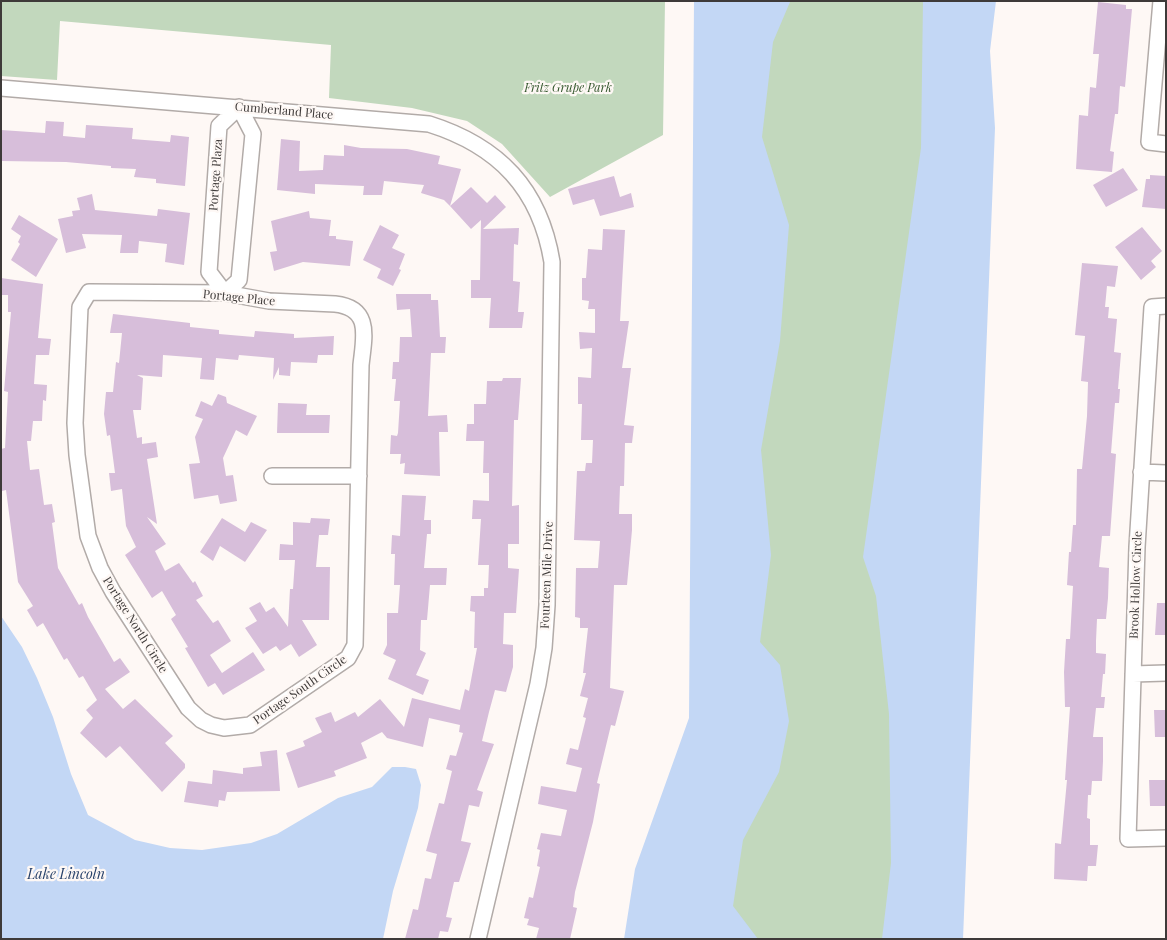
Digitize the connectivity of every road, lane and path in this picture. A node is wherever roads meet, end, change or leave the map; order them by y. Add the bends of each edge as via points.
1 (1161, 1) edge
2 (1, 88) edge
3 (239, 107) junction
4 (1166, 144) edge
5 (535, 206) joint
6 (88, 292) joint
7 (224, 293) junction
8 (1166, 306) edge
9 (357, 312) joint
10 (1141, 472) junction
11 (1166, 473) edge
12 (272, 476) dead end
13 (359, 476) junction
14 (1166, 673) edge
15 (1133, 674) junction
16 (194, 714) joint
17 (1166, 838) edge
18 (478, 939) edge

1 - 4 street via 1149,142
2 - 3 street, Cumberland Place
3 - 5 street, Cumberland Place via 419,122 453,131 497,158
3 - 7 street via 253,134 239,280
3 - 7 street, Portage Plaza via 219,126 209,272
5 - 18 street, Fourteen Mile Drive via 549,242 552,262 547,613 538,684
6 - 7 street, Portage Place
6 - 16 street, Portage North Circle via 80,307 74,423 88,536 113,592
7 - 9 street, Portage Place via 269,301 346,305
8 - 10 street, Brook Hollow Circle via 1152,307
9 - 13 street, Portage South Circle via 364,324
10 - 11 street
10 - 15 street, Brook Hollow Circle
12 - 13 street
13 - 16 street, Portage South Circle via 356,640 348,658 250,725 224,728
14 - 15 street
15 - 17 street, Brook Hollow Circle via 1128,840

